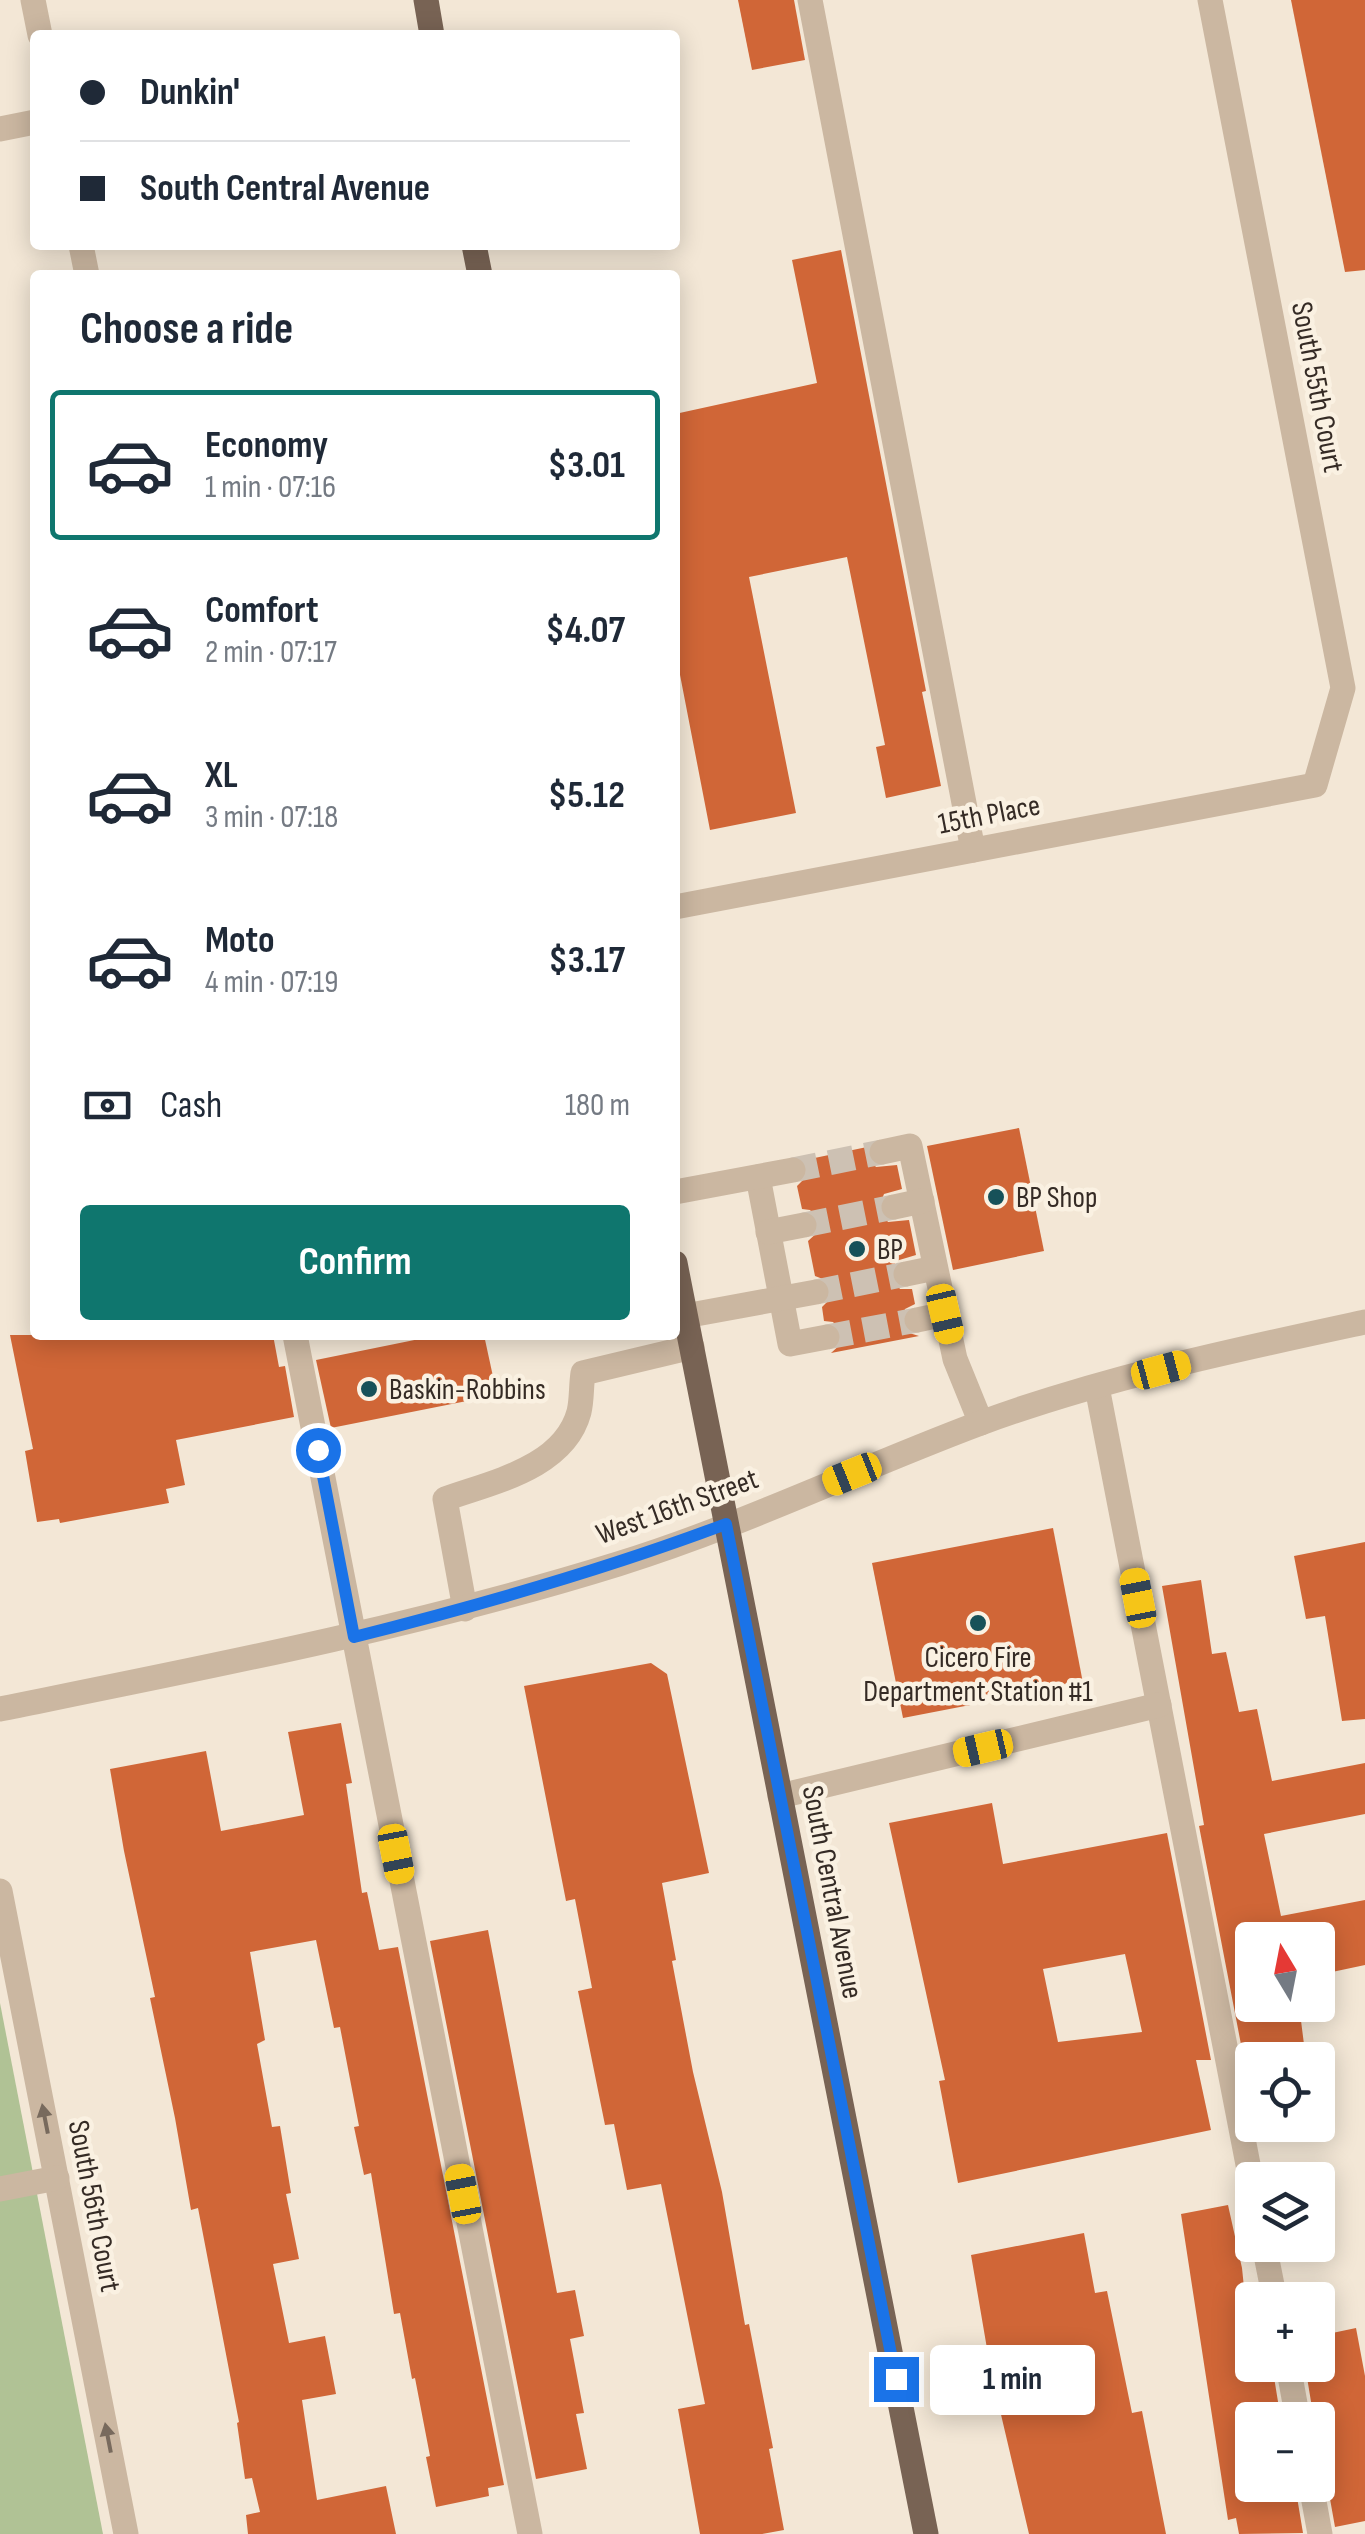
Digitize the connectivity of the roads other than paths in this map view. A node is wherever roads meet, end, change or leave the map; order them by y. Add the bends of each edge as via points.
1 (33, 0) edge
2 (426, 0) edge
3 (810, 0) edge
4 (1210, 0) edge
5 (39, 30) edge
6 (431, 30) edge
7 (30, 123) edge
8 (0, 129) edge
9 (1315, 785) joint
10 (974, 850) junction
11 (680, 906) edge
12 (882, 1152) tunnel mouth
13 (793, 1170) tunnel mouth
14 (758, 1177) junction
15 (680, 1191) edge
16 (922, 1202) junction
17 (894, 1207) tunnel mouth
18 (804, 1225) tunnel mouth
19 (768, 1232) junction
20 (935, 1268) junction
21 (906, 1274) tunnel mouth
22 (680, 1287) edge
23 (816, 1292) tunnel mouth
24 (782, 1299) junction
25 (945, 1314) junction
26 (686, 1316) junction
27 (917, 1320) tunnel mouth
28 (1365, 1322) edge
29 (827, 1337) tunnel mouth
30 (296, 1340) edge
31 (692, 1347) junction
32 (1097, 1387) junction
33 (981, 1423) junction
34 (726, 1524) junction
35 (465, 1608) junction
36 (354, 1637) junction
37 (1159, 1706) junction
38 (0, 1709) edge
39 (780, 1796) junction
40 (0, 1891) edge
41 (1248, 2162) edge
42 (57, 2178) junction
43 (0, 2189) edge
44 (1314, 2502) edge
45 (126, 2534) edge
46 (530, 2534) edge
47 (926, 2534) edge
48 (1320, 2534) edge

1 - 5 street
2 - 6 main road
3 - 10 street
4 - 9 street, South 55th Court via 1343,688
7 - 8 street
9 - 10 street, 15th Place
10 - 11 street, 15th Place
12 - 16 street via 910,1146
13 - 14 street
14 - 15 street
14 - 19 street
16 - 17 street
16 - 20 street
18 - 19 street
19 - 24 street
20 - 21 street
20 - 25 street
22 - 26 main road, South Central Avenue
23 - 24 street
24 - 26 street
24 - 29 street via 790,1344
25 - 27 street
25 - 33 street via 954,1359
26 - 31 main road, South Central Avenue
28 - 32 street, West 16th Street
30 - 36 street
31 - 34 main road, South Central Avenue
31 - 35 street via 583,1373 580,1410 568,1440 517,1473 444,1499
32 - 33 street, West 16th Street
32 - 37 street
33 - 34 street, West 16th Street
34 - 35 street, West 16th Street via 623,1563
34 - 39 main road, South Central Avenue
35 - 36 street, West 16th Street
36 - 38 street, West 16th Street
36 - 46 street
37 - 39 street
37 - 41 street
39 - 47 main road, South Central Avenue
42 -> 40 street, South 56th Court
42 - 43 street
45 -> 42 street, South 56th Court
44 - 48 street

